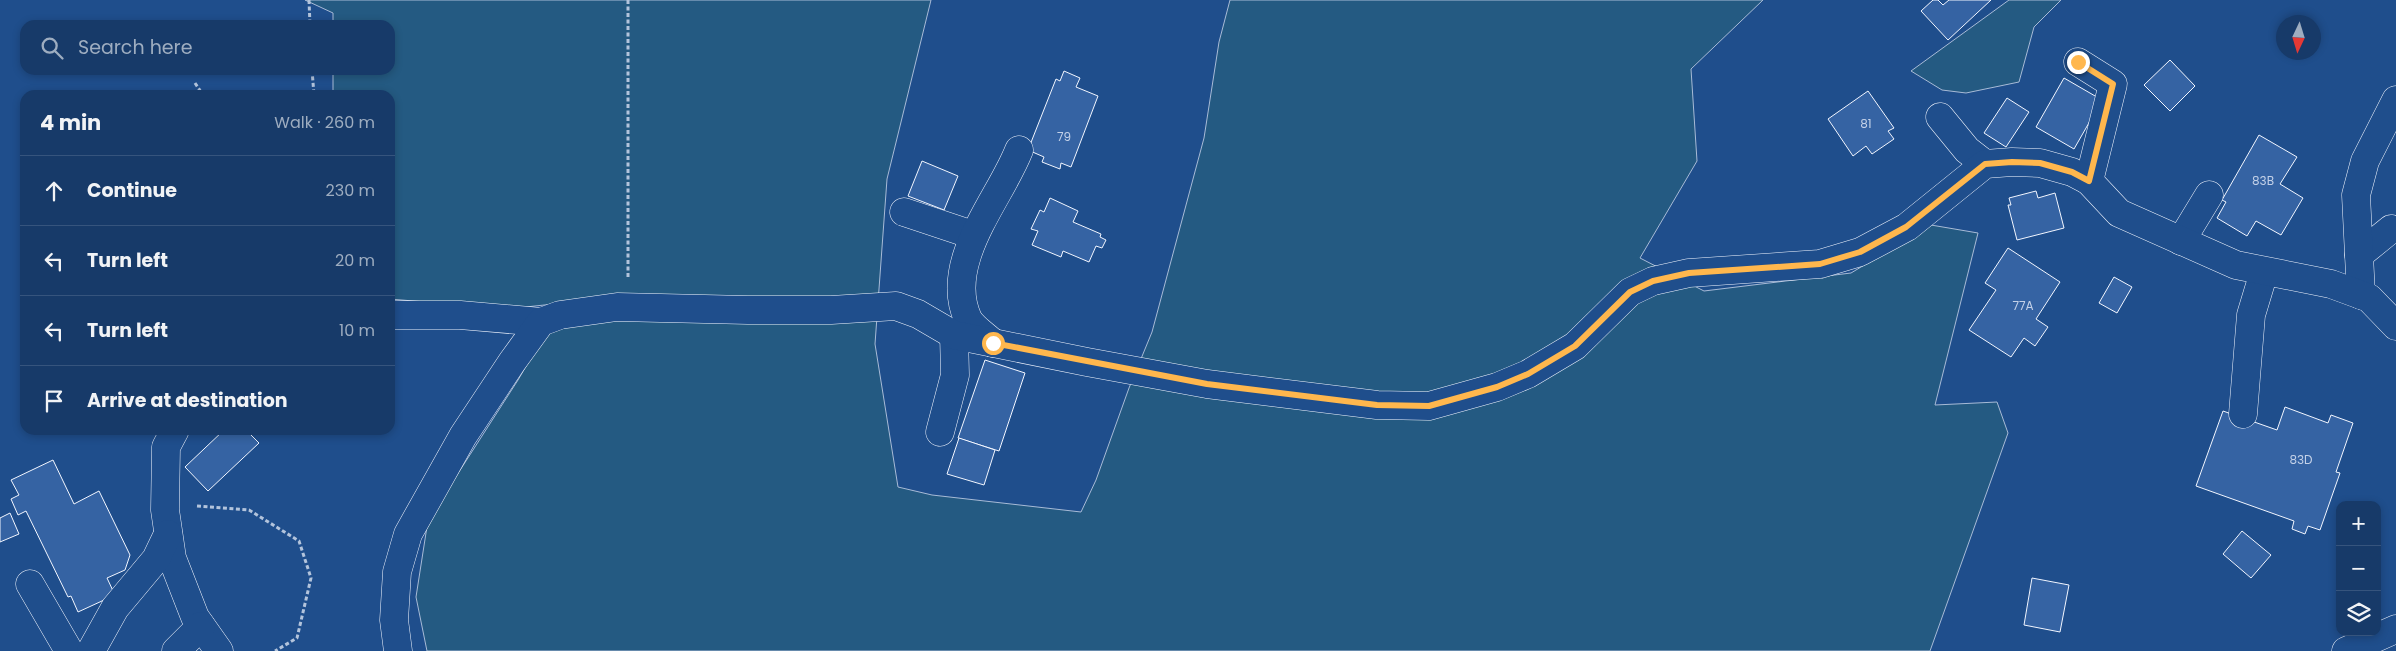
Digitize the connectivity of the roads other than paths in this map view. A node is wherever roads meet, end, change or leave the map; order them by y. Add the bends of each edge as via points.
1 (2078, 62) dead end
2 (2396, 100) edge
3 (1940, 117) dead end
4 (1019, 150) dead end
5 (1985, 164) junction
6 (2089, 181) junction
7 (2209, 195) dead end
8 (904, 212) dead end
9 (2391, 230) dead end
10 (973, 235) junction
11 (2180, 241) junction
12 (2359, 255) junction
13 (2264, 272) junction
14 (2361, 295) junction
15 (395, 315) edge
16 (541, 322) junction
17 (2396, 326) edge
18 (954, 335) junction
19 (993, 343) junction
20 (2243, 414) dead end
21 (940, 432) dead end
22 (172, 435) edge
23 (168, 534) junction
24 (30, 584) dead end
25 (201, 626) junction
26 (2396, 629) edge
27 (69, 651) edge
28 (91, 651) edge
29 (176, 651) edge
30 (219, 651) edge
31 (398, 651) edge
32 (2346, 651) edge

1 - 6 street via 2113,84
2 - 12 street via 2365,161 2356,195
3 - 5 street via 1967,150
4 - 10 street
5 - 6 street via 2040,163 2072,172
5 - 19 street via 1906,227 1860,252 1820,264 1689,273 1653,281 1630,292 1575,346 1528,374 1497,387 1429,406 1377,405 1207,384
6 - 11 street via 2119,213
7 - 11 street
8 - 10 street
9 - 12 street
10 - 19 street via 963,278 963,302 969,321
11 - 13 street via 2236,265
12 - 14 street
13 - 14 street via 2331,284
13 - 20 street via 2251,315
14 - 17 street via 2369,298
15 - 16 street
16 - 18 street via 560,315 628,307 748,310 896,306 918,314
16 - 31 street via 463,436 408,534 397,572 394,620
18 - 19 street
18 - 21 street via 955,375
22 - 23 street via 166,447
23 - 25 street via 172,558
23 - 28 street via 156,559 115,608
24 - 27 street
25 - 29 street
25 - 30 street
26 - 32 street

